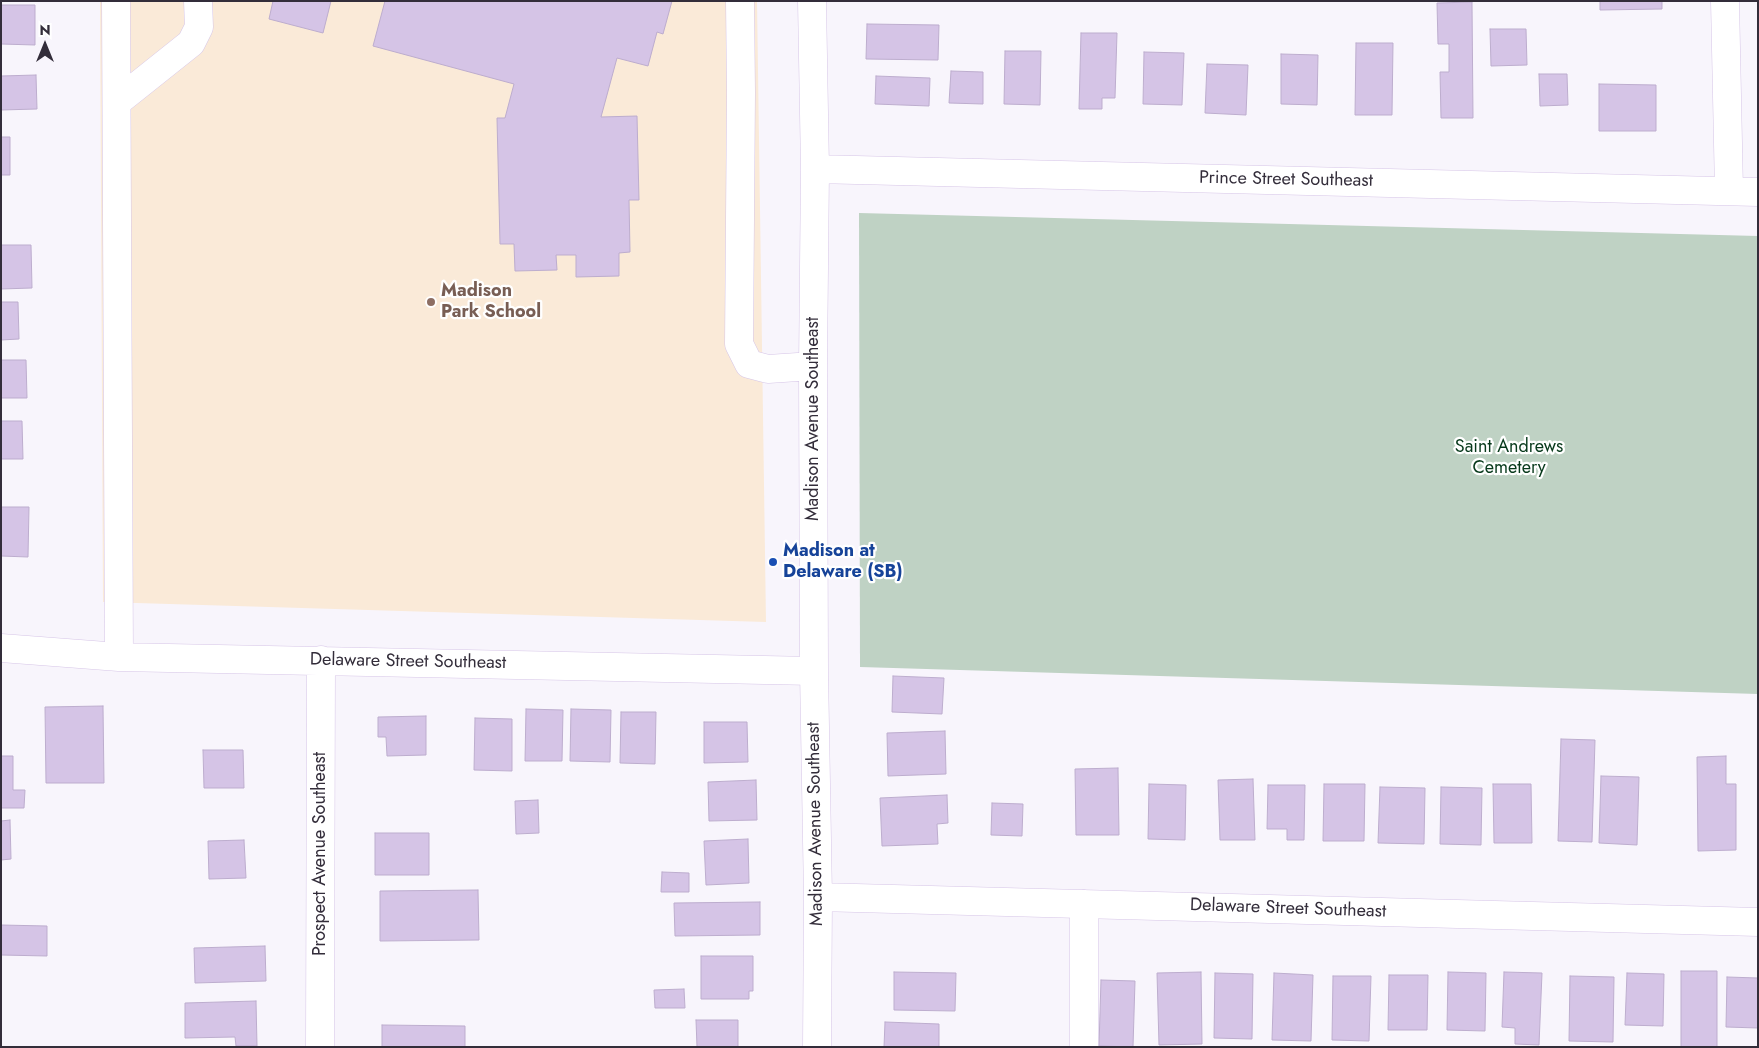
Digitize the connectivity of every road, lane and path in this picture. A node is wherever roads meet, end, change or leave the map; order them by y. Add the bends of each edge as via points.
1 (116, 1) edge
2 (198, 1) edge
3 (740, 1) edge
4 (812, 1) edge
5 (1725, 1) edge
6 (117, 102) junction
7 (815, 169) junction
8 (1729, 191) junction
9 (1758, 192) edge
10 (813, 366) junction
11 (1, 648) edge
12 (119, 657) junction
13 (322, 660) junction
14 (814, 671) junction
15 (818, 897) junction
16 (1084, 904) junction
17 (1758, 922) edge
18 (320, 1047) edge
19 (817, 1047) edge
20 (1084, 1047) edge

1 - 6 street
2 - 6 street via 199,27 191,43
3 - 10 street via 739,344 749,364 768,369
4 - 7 street, Madison Avenue Southeast
5 - 8 street
6 - 12 street
7 - 8 street, Prince Street Southeast
7 - 10 street, Madison Avenue Southeast
8 - 9 street, Prince Street Southeast
10 - 14 street, Madison Avenue Southeast
11 - 12 street, Delaware Street Southeast
12 - 13 street, Delaware Street Southeast
13 - 14 street, Delaware Street Southeast
13 - 18 street, Prospect Avenue Southeast
14 - 15 street, Madison Avenue Southeast
15 - 16 street, Delaware Street Southeast
15 - 19 street, Madison Avenue Southeast
16 - 17 street, Delaware Street Southeast
16 - 20 street

